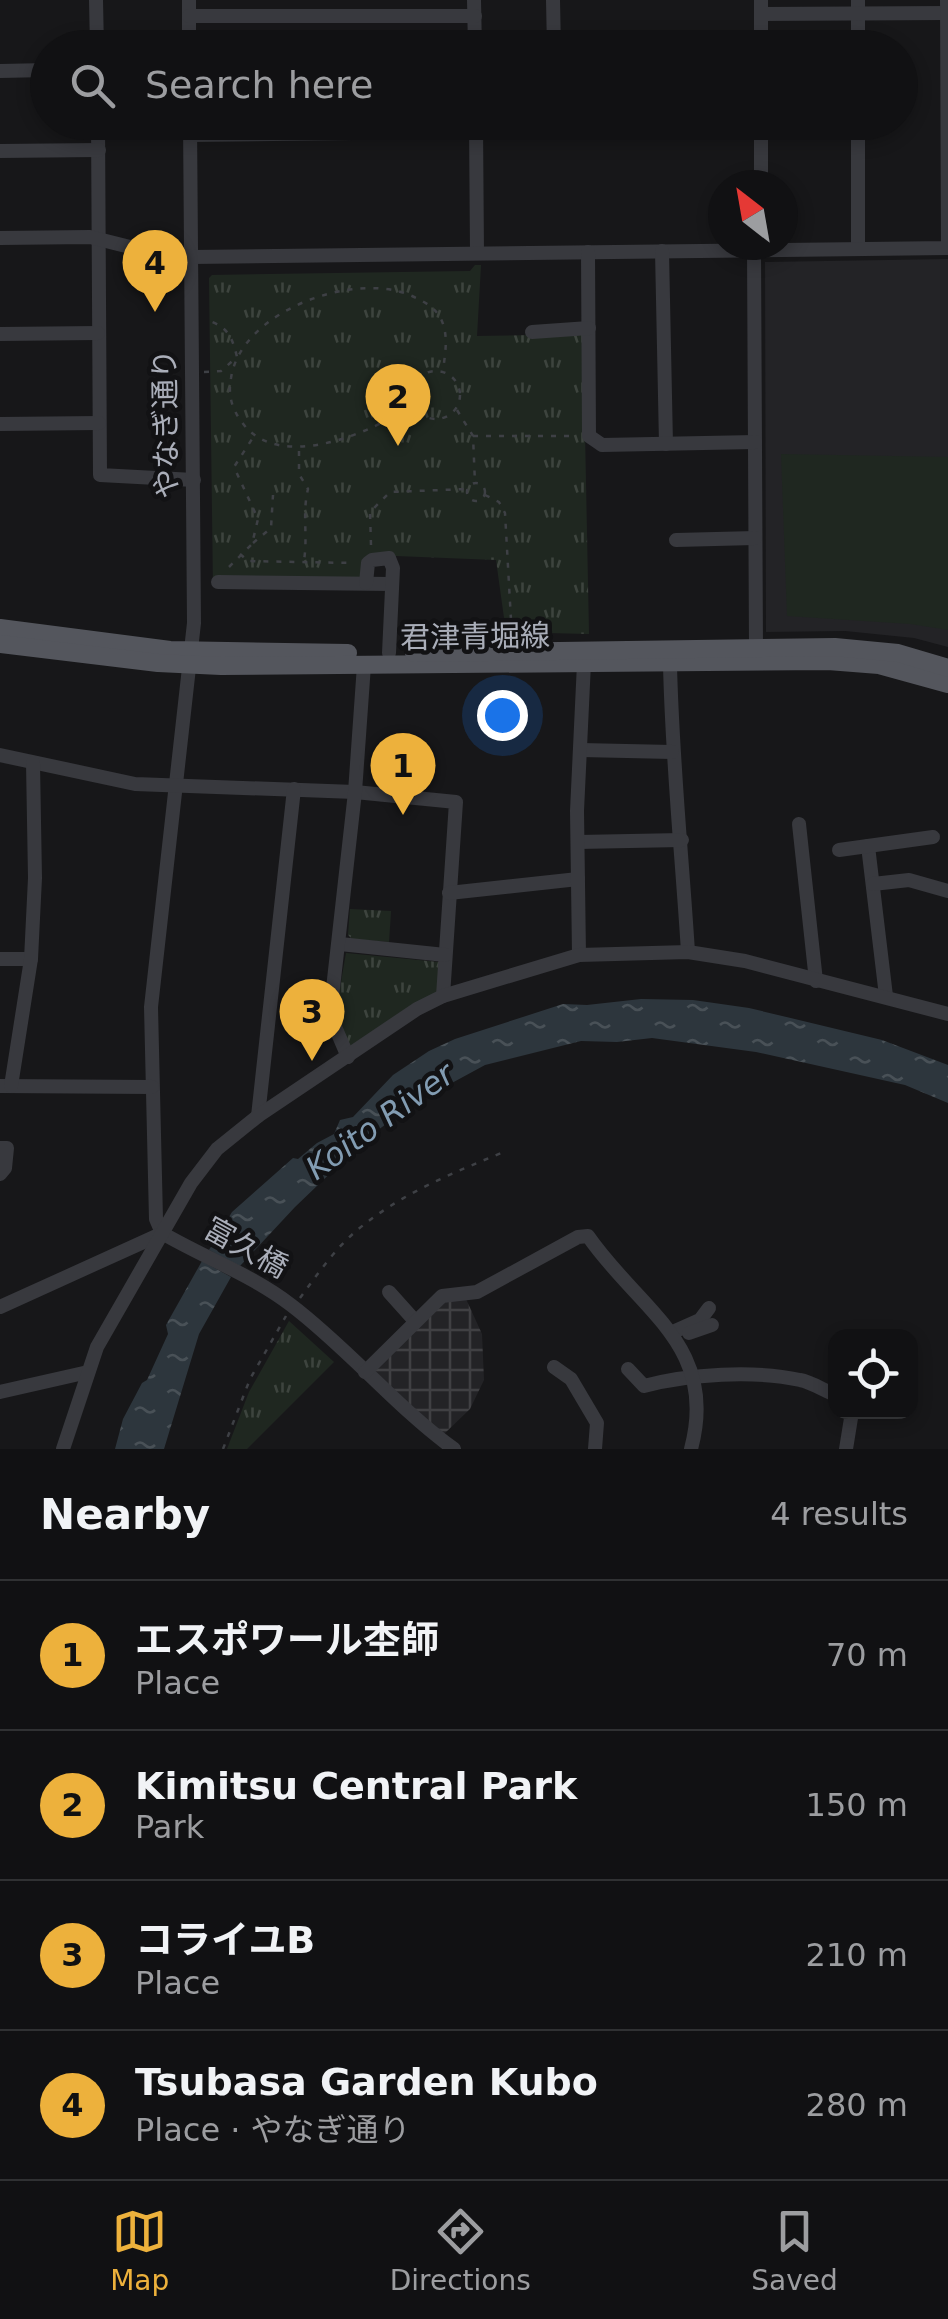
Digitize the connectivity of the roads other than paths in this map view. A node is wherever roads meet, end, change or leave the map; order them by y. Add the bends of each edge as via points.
1 (96, 0) edge
2 (189, 0) edge
3 (553, 0) edge
4 (948, 0) edge
5 (761, 7) edge
6 (858, 7) edge
7 (474, 8) edge
8 (948, 12) edge
9 (189, 16) junction
10 (97, 30) edge
11 (189, 30) edge
12 (554, 30) edge
13 (30, 70) edge
14 (0, 71) edge
15 (98, 140) edge
16 (190, 140) edge
17 (476, 140) edge
18 (761, 140) edge
19 (858, 140) edge
20 (98, 150) junction
21 (0, 152) edge
22 (948, 156) edge
23 (761, 170) edge
24 (0, 238) edge
25 (97, 238) junction
26 (798, 248) edge
27 (948, 248) edge
28 (858, 249) junction
29 (708, 250) edge
30 (662, 251) junction
31 (588, 252) junction
32 (476, 253) junction
33 (191, 257) junction
34 (758, 260) edge
35 (589, 328) junction
36 (532, 332) dead end
37 (98, 333) junction
38 (0, 334) edge
39 (100, 423) junction
40 (0, 424) edge
41 (755, 442) junction
42 (666, 444) junction
43 (194, 480) junction
44 (755, 538) junction
45 (676, 540) dead end
46 (219, 580) road end
47 (366, 583) junction
48 (392, 584) junction
49 (0, 628) edge
50 (0, 644) edge
51 (756, 648) junction
52 (389, 653) junction
53 (191, 658) junction
54 (584, 663) junction
55 (670, 664) junction
56 (364, 665) junction
57 (948, 668) edge
58 (948, 684) edge
59 (581, 750) junction
60 (672, 752) junction
61 (0, 755) edge
62 (33, 763) junction
63 (176, 784) junction
64 (294, 789) junction
65 (354, 792) junction
66 (799, 824) dead end
67 (933, 837) dead end
68 (682, 840) junction
69 (578, 842) junction
70 (868, 846) junction
71 (838, 850) dead end
72 (578, 879) junction
73 (873, 884) junction
74 (948, 891) edge
75 (449, 893) junction
76 (340, 944) junction
77 (688, 952) junction
78 (579, 955) junction
79 (445, 956) junction
80 (0, 959) edge
81 (31, 959) junction
82 (816, 981) junction
83 (442, 996) junction
84 (886, 996) junction
85 (948, 1014) edge
86 (348, 1057) junction
87 (6, 1086) edge
88 (152, 1087) junction
89 (258, 1116) junction
90 (0, 1148) edge
91 (0, 1174) edge
92 (167, 1236) junction
93 (389, 1292) dead end
94 (0, 1307) edge
95 (709, 1308) dead end
96 (415, 1320) junction
97 (712, 1325) dead end
98 (676, 1331) junction
99 (554, 1367) dead end
100 (628, 1369) dead end
101 (363, 1370) junction
102 (88, 1372) junction
103 (690, 1376) junction
104 (828, 1391) edge
105 (0, 1392) edge
106 (851, 1419) edge
107 (62, 1449) edge
108 (454, 1449) edge
109 (595, 1449) edge
110 (691, 1449) edge
111 (846, 1449) edge

1 - 10 street
2 - 9 street
3 - 12 street
4 - 8 street
5 - 6 street
6 - 8 street
7 - 9 street
8 - 22 street
9 - 11 street
13 - 14 street
15 - 20 street
16 - 33 street, やなぎ通り
17 - 32 street
18 - 23 street
19 - 28 street
20 - 21 street
20 - 25 street
22 - 27 street
24 - 25 street
25 - 33 street
25 - 37 street
26 - 28 street
27 - 28 street
29 - 30 street
30 - 31 street
30 - 42 street
31 - 32 street
31 - 35 street
32 - 33 street
33 - 43 street, やなぎ通り
34 - 41 street
35 - 36 street
35 - 42 street via 589,436 602,445
37 - 38 street
37 - 39 street
39 - 40 street
39 - 43 street via 100,475
41 - 42 street
41 - 44 street
43 - 53 street, やなぎ通り
44 - 45 street
44 - 51 street
46 - 47 street
47 - 48 street
47 - 48 street via 368,563 389,558
48 - 52 street
49 - 53 main road, 君津青堀線
50 - 53 main road, 君津青堀線
51 - 52 main road, 君津青堀線
51 - 57 main road, 君津青堀線 via 870,650
52 - 53 main road, 君津青堀線
53 - 56 main road, 君津青堀線
53 - 63 street, やなぎ通り
54 - 55 main road, 君津青堀線
54 - 56 main road, 君津青堀線
54 - 59 street
55 - 58 main road, 君津青堀線 via 828,661 879,665
55 - 60 street
56 - 65 street
59 - 60 street
59 - 69 street
60 - 68 street
61 - 62 street
62 - 63 street via 135,784
62 - 81 street
63 - 64 street
63 - 88 street, やなぎ通り via 150,1007
64 - 65 street
64 - 89 street
65 - 75 street via 456,802
65 - 76 street
66 - 82 street
67 - 70 street
68 - 69 street
68 - 77 street
69 - 72 street
70 - 71 street
70 - 73 street
72 - 75 street
72 - 78 street
73 - 74 street via 909,880
73 - 84 street
75 - 79 street
76 - 79 street
76 - 86 street via 330,1015
77 - 78 street
77 - 82 street
78 - 83 street
79 - 83 street
80 - 81 street
81 - 87 street
82 - 84 street
83 - 86 street
84 - 85 street
86 - 89 street
87 - 88 street
88 - 92 street, やなぎ通り via 156,1219
89 - 92 street via 217,1149 191,1183
90 - 91 street via 7,1148
92 - 94 street
92 - 101 street, 富久橋 via 271,1290
92 - 102 street
93 - 96 street
95 - 98 street
96 - 98 street via 442,1296 477,1292 588,1236
96 - 101 street
97 - 98 street via 690,1334
98 - 103 street
99 - 109 street via 571,1380 596,1423
100 - 103 street via 644,1386
101 - 108 street, 富久橋
102 - 105 street
102 - 107 street
103 - 104 street via 802,1380
103 - 110 street via 700,1406
106 - 111 street

